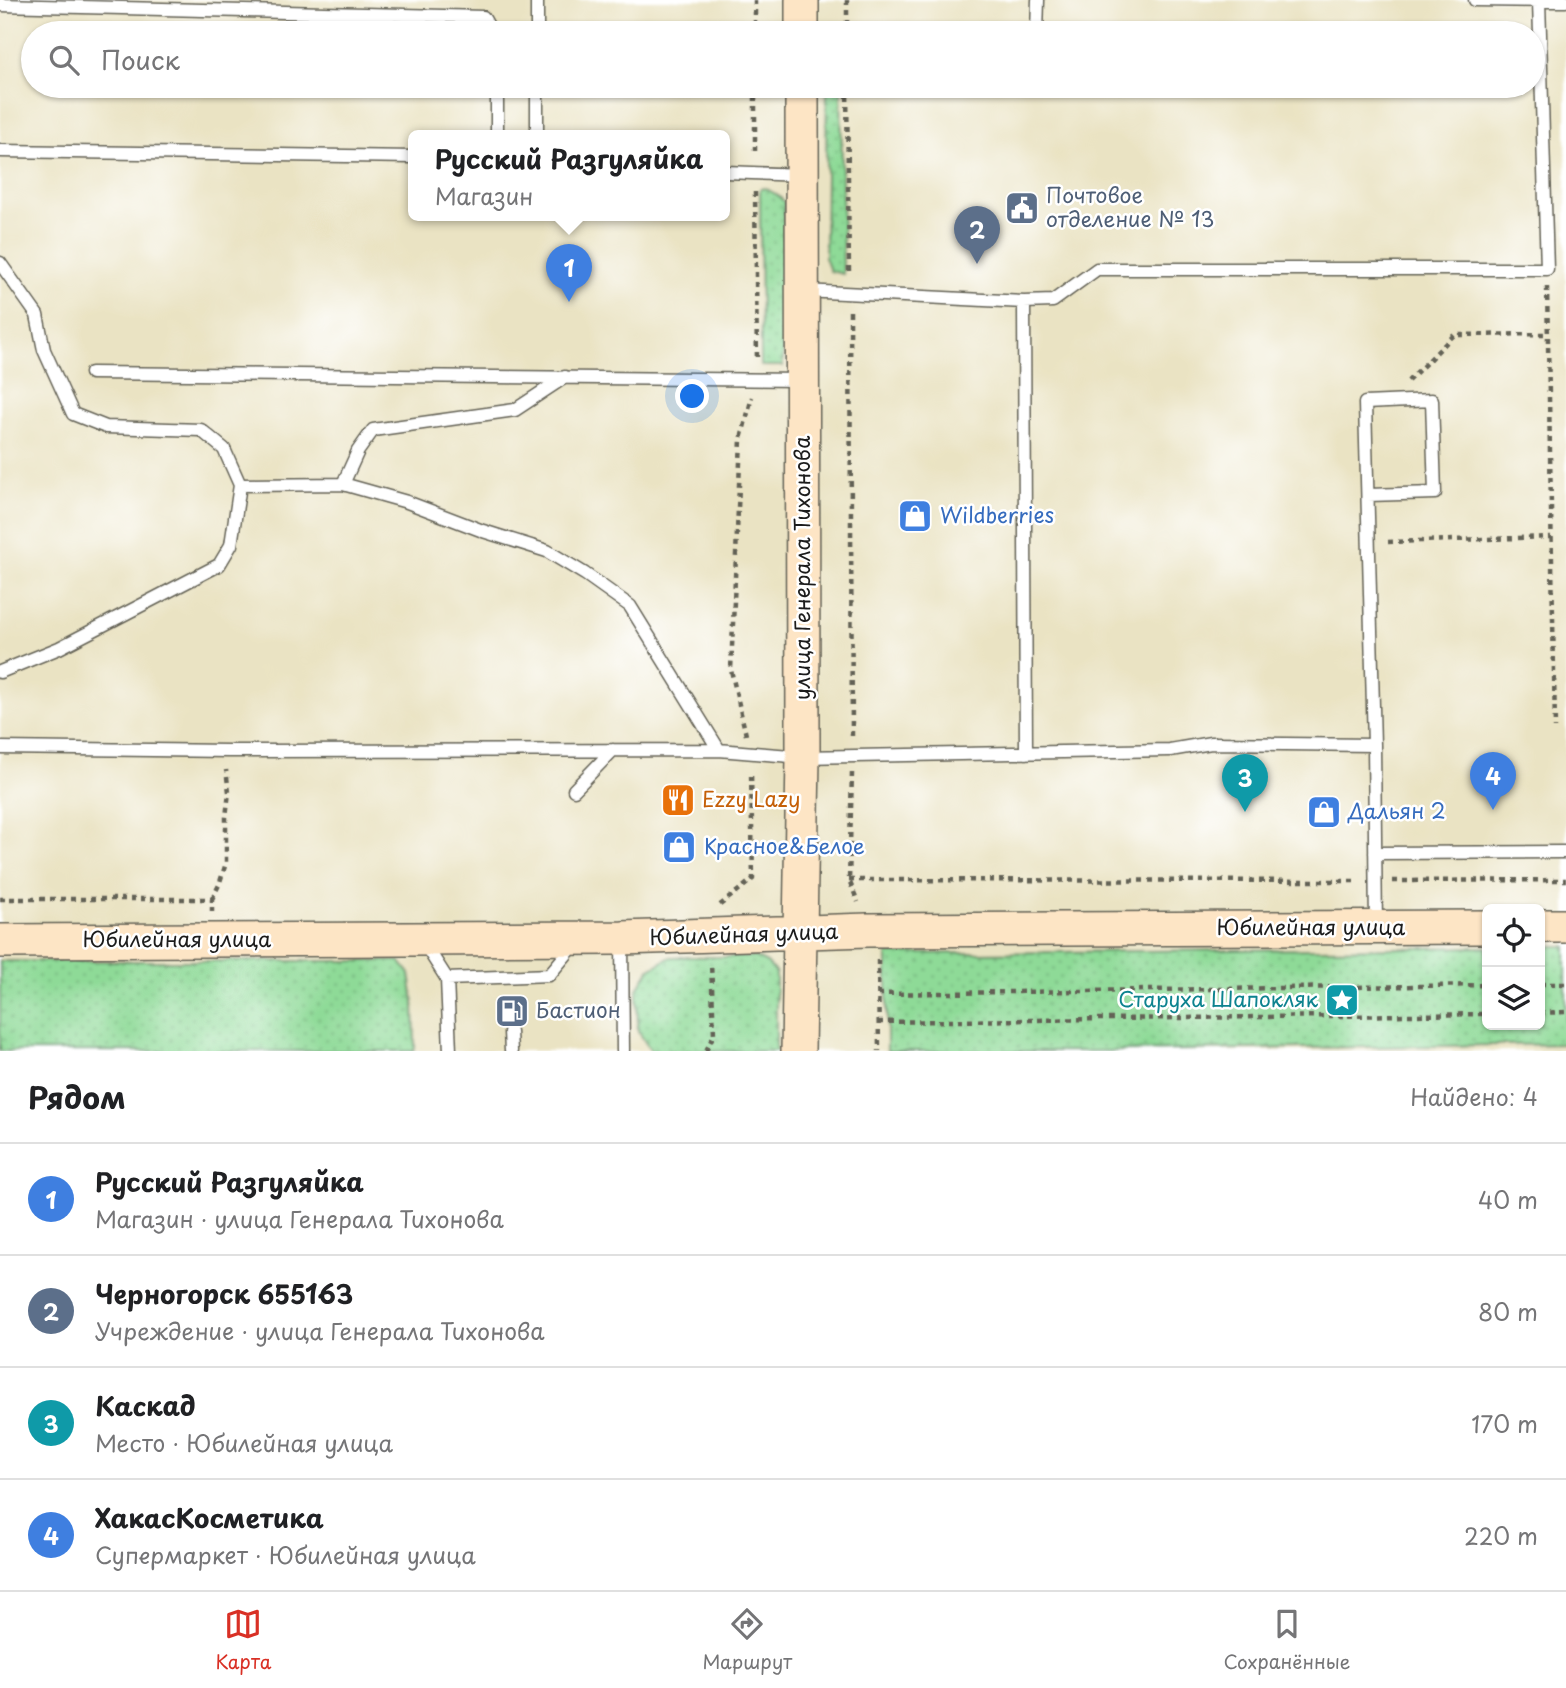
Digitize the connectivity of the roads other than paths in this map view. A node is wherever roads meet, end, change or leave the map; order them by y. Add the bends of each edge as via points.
1 (537, 0) edge
2 (803, 0) edge
3 (1038, 0) edge
4 (1475, 0) edge
5 (1539, 1) edge
6 (1566, 1) edge
7 (106, 4) edge
8 (0, 5) edge
9 (193, 5) edge
10 (298, 6) edge
11 (485, 21) edge
12 (537, 21) edge
13 (802, 21) edge
14 (1037, 21) edge
15 (1540, 21) edge
16 (497, 98) edge
17 (537, 98) edge
18 (802, 98) edge
19 (1542, 98) edge
20 (498, 130) edge
21 (537, 130) edge
22 (0, 151) edge
23 (408, 157) edge
24 (730, 172) edge
25 (803, 175) junction
26 (0, 262) edge
27 (803, 291) junction
28 (1024, 302) junction
29 (91, 373) dead end
30 (565, 377) junction
31 (804, 380) junction
32 (343, 484) junction
33 (240, 485) junction
34 (1368, 495) junction
35 (0, 672) edge
36 (1374, 745) junction
37 (0, 748) edge
38 (613, 750) junction
39 (719, 750) junction
40 (1026, 753) junction
41 (803, 757) junction
42 (574, 790) dead end
43 (1566, 852) edge
44 (1375, 853) junction
45 (1545, 926) edge
46 (1566, 926) edge
47 (1482, 927) edge
48 (1376, 928) junction
49 (800, 933) junction
50 (580, 938) junction
51 (622, 938) junction
52 (422, 939) junction
53 (0, 941) edge
54 (447, 979) junction
55 (510, 1032) dead end
56 (450, 1051) edge
57 (511, 1051) edge
58 (623, 1051) edge
59 (798, 1051) edge

1 - 12 lane
2 - 13 main road
3 - 14 lane
4 - 5 lane
5 - 6 lane
5 - 15 lane
7 - 8 lane
7 - 9 lane
9 - 10 lane
10 - 11 lane via 483,17
16 - 20 lane
17 - 21 lane
18 - 25 main road, улица Генерала Тихонова
19 - 28 lane via 1547,269 1097,269 1053,301
22 - 23 lane
24 - 25 lane
25 - 27 main road, улица Генерала Тихонова
26 - 33 lane via 37,315 44,350 74,414 106,427 201,430 224,449
27 - 28 lane
27 - 31 main road, улица Генерала Тихонова
28 - 40 lane
29 - 30 lane
30 - 31 lane
30 - 32 lane via 515,410 373,430
31 - 41 main road, улица Генерала Тихонова
32 - 33 lane
32 - 39 lane via 547,551 585,574 630,606
33 - 35 lane via 231,545 219,565 60,648
34 - 34 lane via 1366,402 1432,400 1435,493
34 - 36 lane
36 - 40 lane via 1211,743 1170,750
36 - 44 lane
37 - 38 lane
38 - 39 lane
38 - 42 lane
39 - 41 lane
40 - 41 lane
41 - 49 main road, улица Генерала Тихонова
43 - 44 lane
44 - 48 lane
45 - 46 main road
47 - 48 main road, Юбилейная улица
48 - 49 main road, Юбилейная улица
49 - 51 main road, Юбилейная улица
49 - 59 main road, улица Генерала Тихонова
50 - 51 main road, Юбилейная улица
50 - 52 main road, Юбилейная улица
50 - 54 lane via 549,975 509,984
51 - 58 lane
52 - 53 main road, Юбилейная улица
52 - 54 lane
54 - 56 lane
55 - 57 lane

